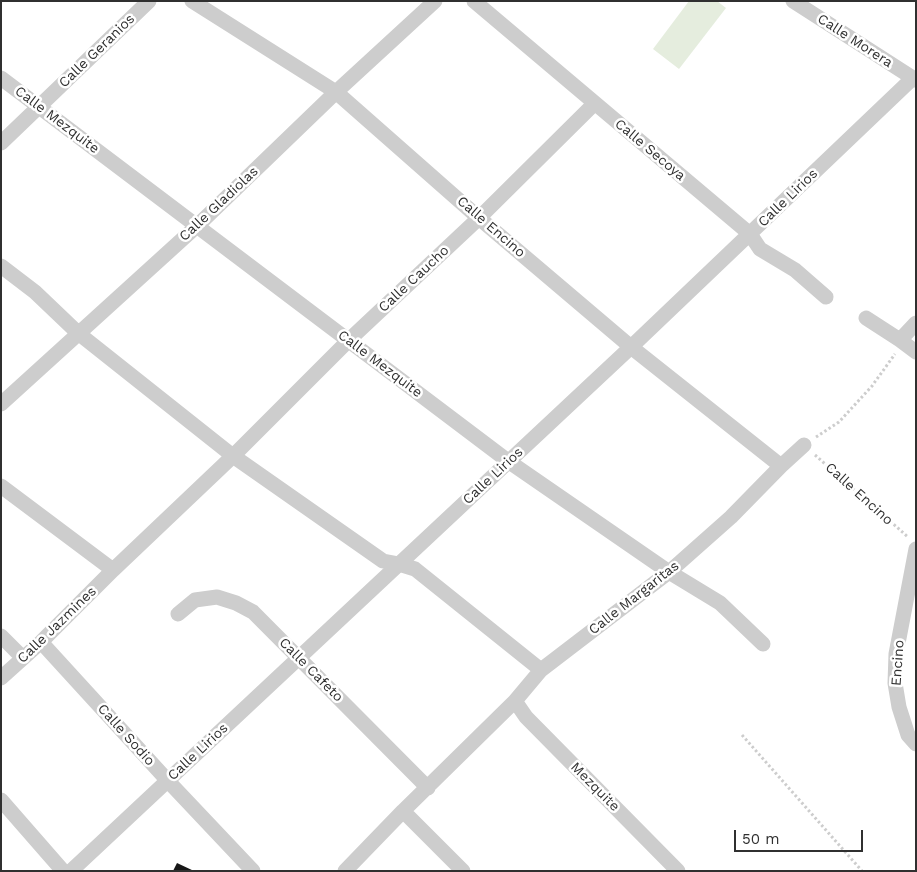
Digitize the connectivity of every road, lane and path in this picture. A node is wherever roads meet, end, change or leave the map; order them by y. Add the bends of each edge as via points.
1 (149, 1) edge
2 (192, 1) edge
3 (435, 1) edge
4 (474, 1) edge
5 (793, 1) edge
6 (1, 78) edge
7 (914, 79) edge
8 (336, 92) junction
9 (595, 103) junction
10 (39, 106) junction
11 (1, 143) edge
12 (479, 218) junction
13 (198, 226) junction
14 (750, 234) junction
15 (1, 266) edge
16 (826, 297) dead end
17 (866, 318) dead end
18 (916, 323) edge
19 (78, 333) junction
20 (349, 340) junction
21 (900, 340) junction
22 (631, 347) junction
23 (916, 352) edge
24 (1, 404) edge
25 (804, 444) junction
26 (233, 456) junction
27 (508, 461) junction
28 (780, 466) junction
29 (1, 486) edge
30 (916, 539) edge
31 (916, 549) edge
32 (400, 564) junction
33 (113, 570) junction
34 (669, 572) junction
35 (178, 614) dead end
36 (1, 636) edge
37 (42, 642) junction
38 (763, 644) dead end
39 (24, 658) junction
40 (298, 658) junction
41 (541, 670) junction
42 (1, 678) edge
43 (514, 701) junction
44 (742, 735) dead end
45 (916, 744) edge
46 (168, 781) junction
47 (428, 788) junction
48 (1, 800) edge
49 (403, 811) junction
50 (63, 871) edge
51 (71, 871) edge
52 (253, 871) edge
53 (345, 871) edge
54 (463, 871) edge
55 (678, 871) edge
56 (862, 871) edge

1 - 10 street, Calle Geranios
2 - 8 street, Calle Encino
3 - 8 street, Calle Gladiolas
4 - 9 street, Calle Secoya
5 - 7 street, Calle Morera
6 - 10 street, Calle Mezquite
7 - 14 street, Calle Lirios
8 - 12 street, Calle Encino
8 - 13 street, Calle Gladiolas
9 - 12 street, Calle Caucho
9 - 14 street, Calle Secoya
10 - 11 street, Calle Geranios
10 - 13 street, Calle Mezquite
12 - 20 street, Calle Caucho
12 - 22 street, Calle Encino
13 - 19 street, Calle Gladiolas
13 - 20 street, Calle Mezquite
14 - 16 street, Calle Secoya via 760,249 795,270
14 - 22 street, Calle Lirios
15 - 19 street
17 - 21 street
18 - 21 street
19 - 24 street, Calle Gladiolas
19 - 26 street
20 - 26 street, Calle Caucho
20 - 27 street, Calle Mezquite
21 - 23 street
21 - 25 path via 893,357 872,386 839,422
22 - 27 street, Calle Lirios
22 - 28 street, Calle Encino
25 - 28 street, Calle Margaritas
25 - 30 path, Calle Encino via 907,537
26 - 32 street via 383,561
26 - 33 street, Calle Caucho
27 - 32 street, Calle Lirios
27 - 34 street, Calle Mezquite
28 - 34 street, Calle Margaritas via 731,517
29 - 33 street
31 - 45 street, Encino via 896,654 895,683 908,735
32 - 40 street, Calle Lirios
32 - 41 street via 415,569
33 - 37 street, Calle Jazmines
34 - 38 street, Calle Mezquite via 720,603
34 - 41 street, Calle Margaritas
35 - 40 street, Calle Cafeto via 195,600 206,597 236,603 254,612
36 - 39 street
37 - 39 street, Calle Jazmines
37 - 46 street, Calle Sodio
39 - 42 street, Calle Jazmines
40 - 46 street, Calle Lirios
40 - 47 street, Calle Cafeto
41 - 43 street, Calle Margaritas
43 - 47 street, Calle Margaritas
43 - 55 street, Mezquite
44 - 56 path
46 - 51 street, Calle Lirios
46 - 52 street, Calle Sodio
47 - 49 street, Calle Margaritas
48 - 50 street
49 - 53 street, Calle Margaritas
49 - 54 street

